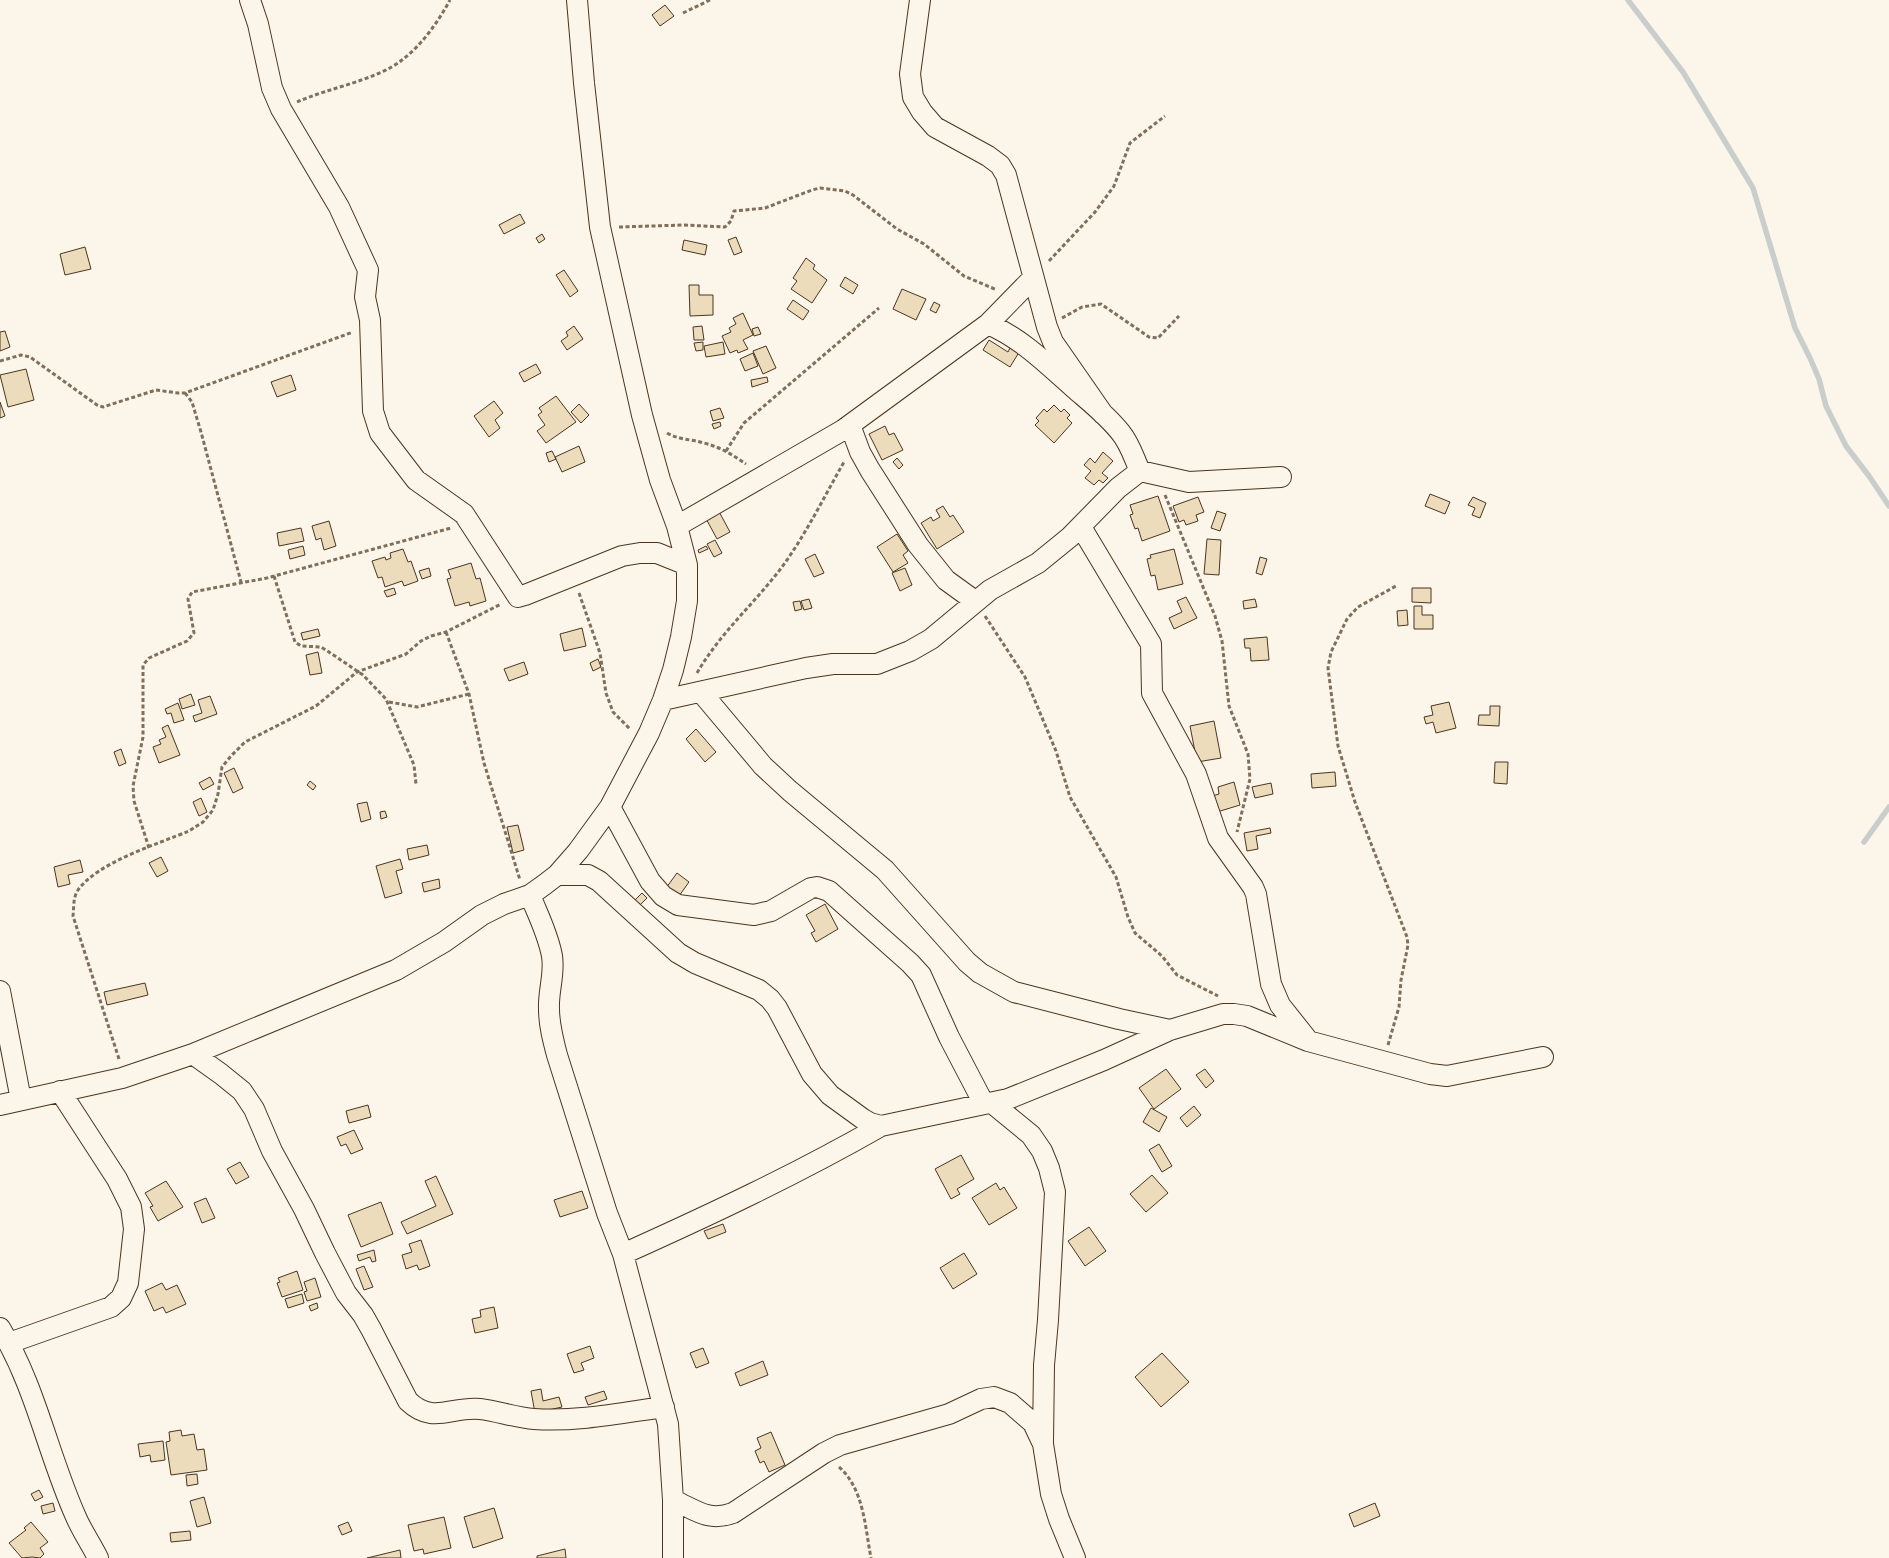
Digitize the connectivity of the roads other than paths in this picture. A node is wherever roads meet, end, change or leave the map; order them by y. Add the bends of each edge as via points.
1 (250, 0) edge
2 (577, 0) edge
3 (920, 0) edge
4 (1033, 278) junction
5 (988, 324) junction
6 (1103, 414) junction
7 (853, 433) junction
8 (1140, 471) junction
9 (1280, 477) dead end
10 (677, 526) junction
11 (1081, 526) junction
12 (687, 565) junction
13 (975, 601) junction
14 (693, 693) junction
15 (663, 700) junction
16 (610, 807) junction
17 (557, 875) junction
18 (527, 896) junction
19 (0, 991) edge
20 (1170, 1030) junction
21 (1308, 1041) junction
22 (193, 1054) junction
23 (1543, 1057) dead end
24 (60, 1091) junction
25 (21, 1100) junction
26 (988, 1103) junction
27 (0, 1105) edge
28 (881, 1126) junction
29 (623, 1254) junction
30 (5, 1336) edge
31 (664, 1407) junction
32 (1043, 1444) junction
33 (673, 1500) junction
34 (98, 1558) edge
35 (673, 1558) edge
36 (1075, 1558) edge

1 - 12 street via 272,88 281,109 339,207 366,265 368,278 364,296 370,326 373,411 380,433 416,480 464,514 518,597 622,556 657,554
2 - 10 street via 600,227 642,416
3 - 4 street via 910,74 913,98 935,127 1000,165 1011,189
4 - 5 street
4 - 6 street via 1053,342
5 - 6 street via 1023,344
5 - 7 street
6 - 8 street via 1129,445
7 - 10 street via 763,476
7 - 13 street via 870,470 918,545 946,580
8 - 9 street via 1198,482
8 - 11 street via 1118,488
10 - 12 street
11 - 13 street via 1038,563
11 - 21 street via 1151,644 1152,693 1196,774 1218,838 1253,887 1275,997
12 - 15 street via 687,601 681,637
13 - 14 street via 931,639 877,664 806,668
14 - 15 street
14 - 20 street via 790,791 885,870 980,973 1014,992
15 - 16 street
16 - 17 street
16 - 26 street via 650,881 663,896 678,905 754,915 771,911 811,888 829,891 921,975 949,1037
17 - 18 street
17 - 28 street via 588,875 599,881 678,953 759,990 778,1008 812,1074 830,1095 863,1119
18 - 22 street via 482,916 396,970
18 - 29 street via 545,930 552,956 548,1009 557,1055 606,1213
19 - 25 street
20 - 21 street via 1223,1014 1234,1014 1248,1016
20 - 26 street via 1096,1064 1008,1099
21 - 23 street via 1446,1076
22 - 24 street via 122,1078
22 - 31 street via 248,1099 346,1293 363,1315 408,1401 416,1409 432,1414 471,1409 524,1418 574,1419
24 - 25 street
24 - 30 street via 117,1179 131,1207 134,1229 128,1283 121,1298 111,1307
25 - 27 street
26 - 28 street
26 - 32 street via 1031,1135 1042,1151 1055,1192 1044,1365
28 - 29 street via 758,1192
29 - 31 street
30 - 34 street via 28,1384 76,1517
31 - 33 street
32 - 33 street via 1033,1423 1010,1403 994,1397 981,1399 949,1414 840,1445 722,1517 710,1517
32 - 36 street via 1051,1494
33 - 35 street

